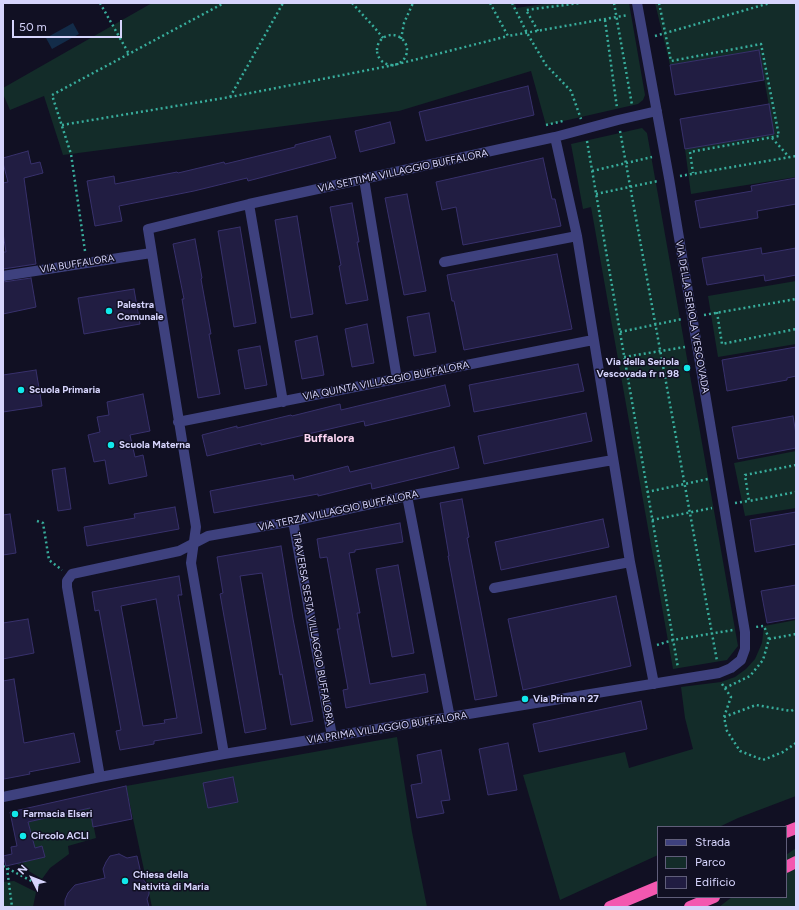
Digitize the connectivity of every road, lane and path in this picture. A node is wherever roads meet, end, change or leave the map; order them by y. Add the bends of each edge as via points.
1 (100, 3) edge
2 (224, 3) edge
3 (283, 3) edge
4 (352, 3) edge
5 (414, 3) edge
6 (490, 3) edge
7 (512, 3) edge
8 (580, 3) edge
9 (614, 3) edge
10 (660, 3) edge
11 (770, 3) edge
12 (637, 8) edge
13 (618, 17) junction
14 (605, 20) junction
15 (538, 31) junction
16 (527, 33) junction
17 (665, 33) junction
18 (508, 36) junction
19 (383, 38) junction
20 (401, 39) junction
21 (643, 39) junction
22 (129, 54) junction
23 (394, 65) junction
24 (230, 97) junction
25 (627, 106) dead end
26 (622, 108) dead end
27 (617, 109) junction
28 (657, 110) junction
29 (588, 115) dead end
30 (580, 117) junction
31 (573, 118) dead end
32 (566, 120) dead end
33 (618, 120) junction
34 (62, 125) junction
35 (546, 125) dead end
36 (585, 129) junction
37 (555, 137) junction
38 (771, 138) junction
39 (796, 156) edge
40 (652, 157) dead end
41 (789, 157) junction
42 (626, 163) junction
43 (592, 171) junction
44 (693, 173) junction
45 (669, 178) junction
46 (364, 180) junction
47 (631, 187) junction
48 (596, 194) junction
49 (250, 204) junction
50 (576, 236) junction
51 (151, 253) junction
52 (444, 262) dead end
53 (87, 263) junction
54 (3, 276) edge
55 (796, 299) edge
56 (718, 312) junction
57 (692, 318) junction
58 (656, 325) junction
59 (796, 330) edge
60 (620, 332) junction
61 (593, 340) junction
62 (685, 347) dead end
63 (660, 350) junction
64 (624, 358) junction
65 (397, 379) junction
66 (283, 402) junction
67 (178, 422) junction
68 (613, 460) junction
69 (796, 465) edge
70 (709, 479) dead end
71 (685, 484) junction
72 (647, 492) junction
73 (796, 492) edge
74 (407, 496) junction
75 (690, 512) junction
76 (652, 520) junction
77 (37, 521) dead end
78 (293, 521) junction
79 (193, 544) junction
80 (630, 562) junction
81 (69, 578) junction
82 (494, 588) dead end
83 (745, 630) junction
84 (712, 633) junction
85 (796, 634) edge
86 (769, 639) junction
87 (673, 640) junction
88 (647, 647) junction
89 (719, 673) junction
90 (680, 679) junction
91 (654, 684) junction
92 (725, 688) junction
93 (796, 708) edge
94 (724, 717) junction
95 (450, 718) junction
96 (332, 736) junction
97 (796, 743) edge
98 (224, 754) junction
99 (100, 777) junction
100 (3, 797) edge
101 (796, 862) edge
102 (3, 866) edge
103 (787, 866) edge
104 (7, 868) junction
105 (39, 885) dead end
106 (657, 887) edge
107 (712, 898) edge
108 (12, 907) edge
109 (610, 907) edge
110 (690, 907) edge

1 - 22 path
2 - 22 path
3 - 24 path
4 - 19 path
5 - 20 path via 404,23
6 - 18 path
7 - 16 path
8 - 15 path via 526,10
9 - 13 path
10 - 17 path
11 - 17 path
12 - 13 path
12 - 21 street, VIA DELLA SERIOLA VESCOVADA
13 - 14 path
13 - 25 path via 632,105
14 - 15 path
14 - 27 path
15 - 16 path
16 - 18 path
16 - 30 path via 546,65 571,91
17 - 21 path
17 - 38 path via 671,61 761,44 779,136
18 - 23 path
19 - 20 path via 392,35
19 - 23 path via 377,46 378,56 384,63
20 - 23 path via 406,52 402,61
21 - 28 street, VIA DELLA SERIOLA VESCOVADA
22 - 34 path via 52,95
23 - 24 path
24 - 34 path
26 - 27 path
27 - 33 path
28 - 33 street, VIA SETTIMA VILLAGGIO BUFFALORA
28 - 45 street, VIA DELLA SERIOLA VESCOVADA
29 - 30 path
30 - 31 path
30 - 36 path
32 - 35 path
33 - 36 street, VIA SETTIMA VILLAGGIO BUFFALORA
33 - 42 path
34 - 53 path via 71,154
36 - 37 street, VIA SETTIMA VILLAGGIO BUFFALORA
36 - 43 path
37 - 46 street, VIA SETTIMA VILLAGGIO BUFFALORA
37 - 50 street
38 - 41 path
38 - 44 path via 690,152
39 - 41 path
40 - 42 path
41 - 44 path
42 - 43 path
42 - 47 path
43 - 48 path
44 - 45 path
45 - 47 path
45 - 57 street, VIA DELLA SERIOLA VESCOVADA
46 - 49 street, VIA SETTIMA VILLAGGIO BUFFALORA
46 - 65 street
47 - 48 path
47 - 58 path
48 - 60 path
49 - 51 street, VIA SETTIMA VILLAGGIO BUFFALORA via 148,230
49 - 66 street
50 - 52 street
50 - 61 street
51 - 53 street, VIA BUFFALORA
51 - 67 street
53 - 54 street, VIA BUFFALORA
55 - 56 path
56 - 57 path
56 - 59 path via 722,344
57 - 58 path
57 - 83 street, VIA DELLA SERIOLA VESCOVADA
58 - 60 path
58 - 63 path
60 - 64 path
61 - 65 street, VIA QUINTA VILLAGGIO BUFFALORA
61 - 68 street
62 - 63 path
63 - 64 path
63 - 71 path
64 - 72 path
65 - 66 street, VIA QUINTA VILLAGGIO BUFFALORA
66 - 67 street, VIA QUINTA VILLAGGIO BUFFALORA
67 - 79 street via 196,527
68 - 74 street, VIA TERZA VILLAGGIO BUFFALORA
68 - 80 street
69 - 73 path via 745,475 748,501
70 - 71 path
71 - 72 path
71 - 75 path
72 - 76 path
74 - 78 street, VIA TERZA VILLAGGIO BUFFALORA
74 - 95 street
75 - 76 path
75 - 84 path
76 - 87 path
77 - 81 path via 43,523 49,560
78 - 79 street, VIA TERZA VILLAGGIO BUFFALORA via 208,536
78 - 96 street, TRAVERSA SESTA VILLAGGIO BUFFALORA
79 - 81 street, VIA TERZA VILLAGGIO BUFFALORA via 179,551 77,572
79 - 98 street via 191,563
80 - 82 street
80 - 88 street
81 - 99 street via 67,587
83 - 84 path
83 - 86 path via 764,626
83 - 89 street, VIA PRIMA VILLAGGIO BUFFALORA via 746,650 741,660 732,668
84 - 87 path
84 - 89 path
85 - 86 path
86 - 92 path via 763,660 750,676
87 - 88 path
87 - 90 path
88 - 91 street
89 - 90 street, VIA PRIMA VILLAGGIO BUFFALORA
89 - 92 path
90 - 91 street, VIA PRIMA VILLAGGIO BUFFALORA
91 - 95 street, VIA PRIMA VILLAGGIO BUFFALORA
92 - 94 path via 731,697
93 - 94 path via 791,711 756,705
94 - 97 path via 727,731 740,751 763,760 783,752
95 - 96 street, VIA PRIMA VILLAGGIO BUFFALORA
96 - 98 street, VIA PRIMA VILLAGGIO BUFFALORA
98 - 99 street, VIA PRIMA VILLAGGIO BUFFALORA
99 - 100 street, VIA PRIMA VILLAGGIO BUFFALORA
101 - 103 highway
102 - 104 path
104 - 105 path
104 - 108 path
106 - 109 highway
107 - 110 highway

